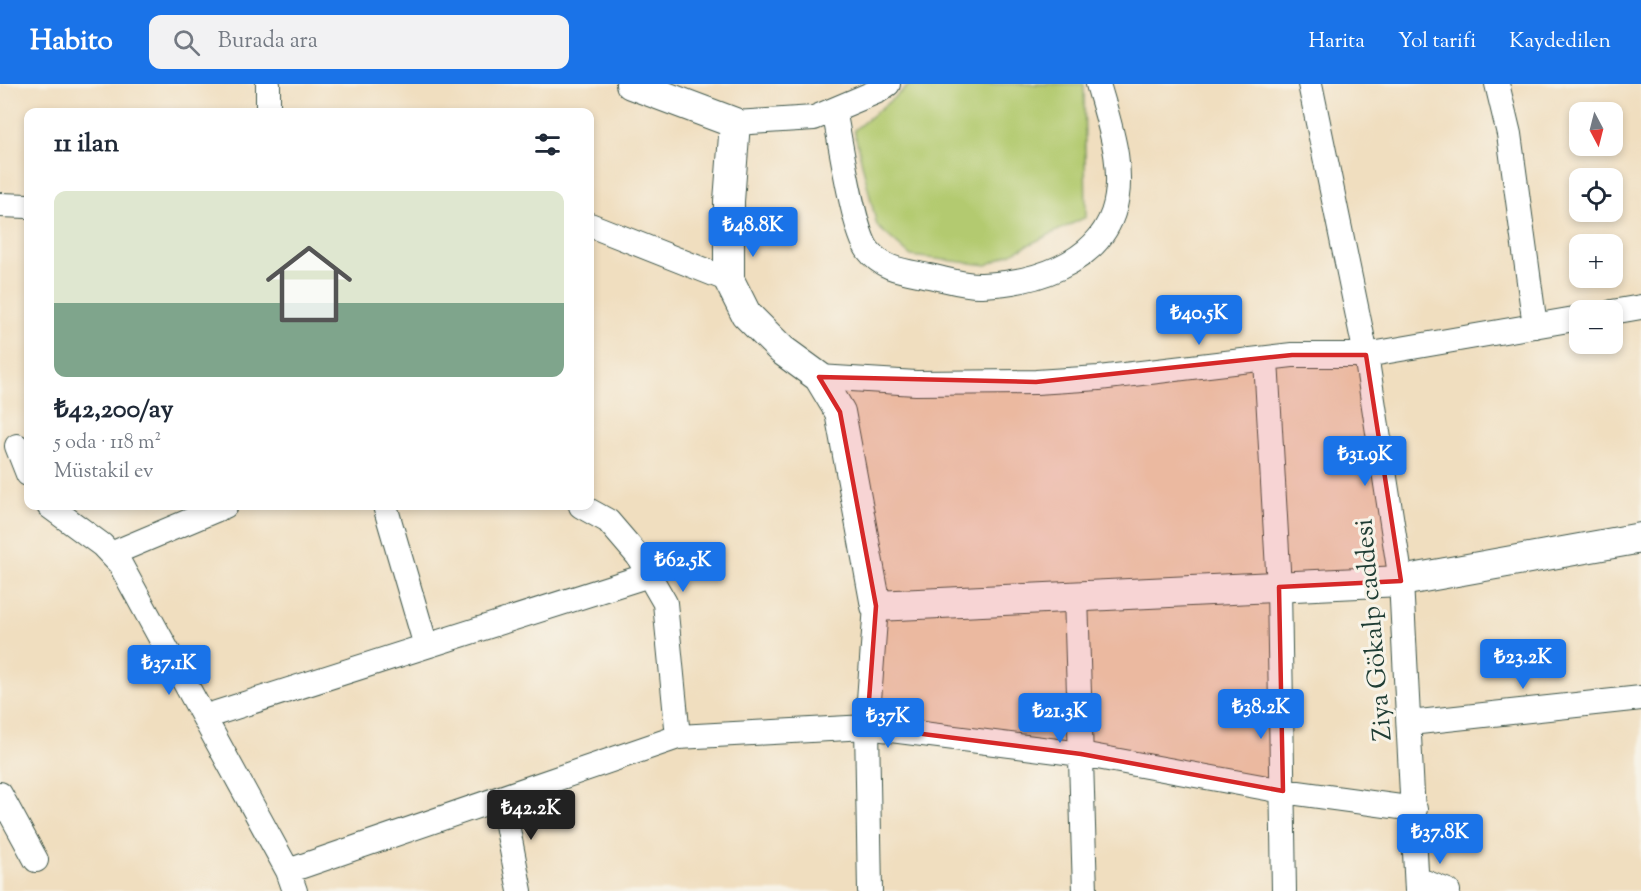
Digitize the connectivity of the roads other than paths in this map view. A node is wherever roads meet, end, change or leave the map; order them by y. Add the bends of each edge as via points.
1 (268, 84) edge
2 (631, 84) edge
3 (888, 84) edge
4 (1098, 84) edge
5 (1310, 84) edge
6 (1497, 84) edge
7 (268, 108) edge
8 (834, 110) junction
9 (735, 123) junction
10 (0, 205) edge
11 (24, 206) edge
12 (594, 227) edge
13 (729, 280) junction
14 (1641, 307) edge
15 (1623, 310) edge
16 (1569, 320) edge
17 (1535, 326) junction
18 (1366, 355) junction
19 (1266, 360) junction
20 (819, 377) junction
21 (15, 445) edge
22 (24, 465) edge
23 (54, 510) edge
24 (216, 510) edge
25 (386, 510) edge
26 (588, 510) edge
27 (1641, 538) edge
28 (111, 554) junction
29 (649, 575) junction
30 (1401, 581) junction
31 (1279, 587) junction
32 (1076, 596) junction
33 (876, 606) junction
34 (426, 646) junction
35 (1641, 698) edge
36 (204, 717) junction
37 (1410, 723) junction
38 (867, 727) junction
39 (678, 737) junction
40 (1082, 754) junction
41 (1283, 791) junction
42 (0, 794) edge
43 (502, 799) junction
44 (1415, 809) junction
45 (36, 860) dead end
46 (291, 881) edge
47 (1417, 885) edge
48 (520, 891) edge
49 (870, 891) edge
50 (1085, 891) edge
51 (1284, 891) edge
52 (1448, 891) edge

1 - 7 street
2 - 9 street
3 - 8 street
4 - 8 street via 1112,131 1118,184 1113,213 1095,244 1067,264 1028,279 980,285 883,266 867,249 859,229
5 - 18 street, Ziya Gökalp caddesi
6 - 17 street via 1509,134
8 - 9 street via 814,118
9 - 13 street via 729,201
10 - 11 street
12 - 13 street
13 - 20 street via 746,314 782,350
14 - 15 street
16 - 17 street
17 - 18 street
18 - 19 street via 1292,355
18 - 30 street, Ziya Gökalp caddesi
19 - 20 street via 1036,382
19 - 31 street
20 - 33 street via 840,412
21 - 22 street
23 - 28 street
24 - 28 street
25 - 34 street
26 - 29 street via 608,521
27 - 30 street
28 - 36 street
29 - 34 street
29 - 39 street via 665,603
30 - 31 street
30 - 37 street, Ziya Gökalp caddesi
31 - 32 street
31 - 41 street
32 - 33 street
32 - 40 street
33 - 38 street
34 - 36 street
35 - 37 street
36 - 46 street
37 - 44 street, Ziya Gökalp caddesi
38 - 39 street
38 - 40 street
38 - 49 street
39 - 43 street
40 - 41 street
40 - 50 street
41 - 44 street
41 - 51 street
42 - 45 street
43 - 46 street
43 - 48 street
44 - 47 street, Ziya Gökalp caddesi
47 - 52 street

